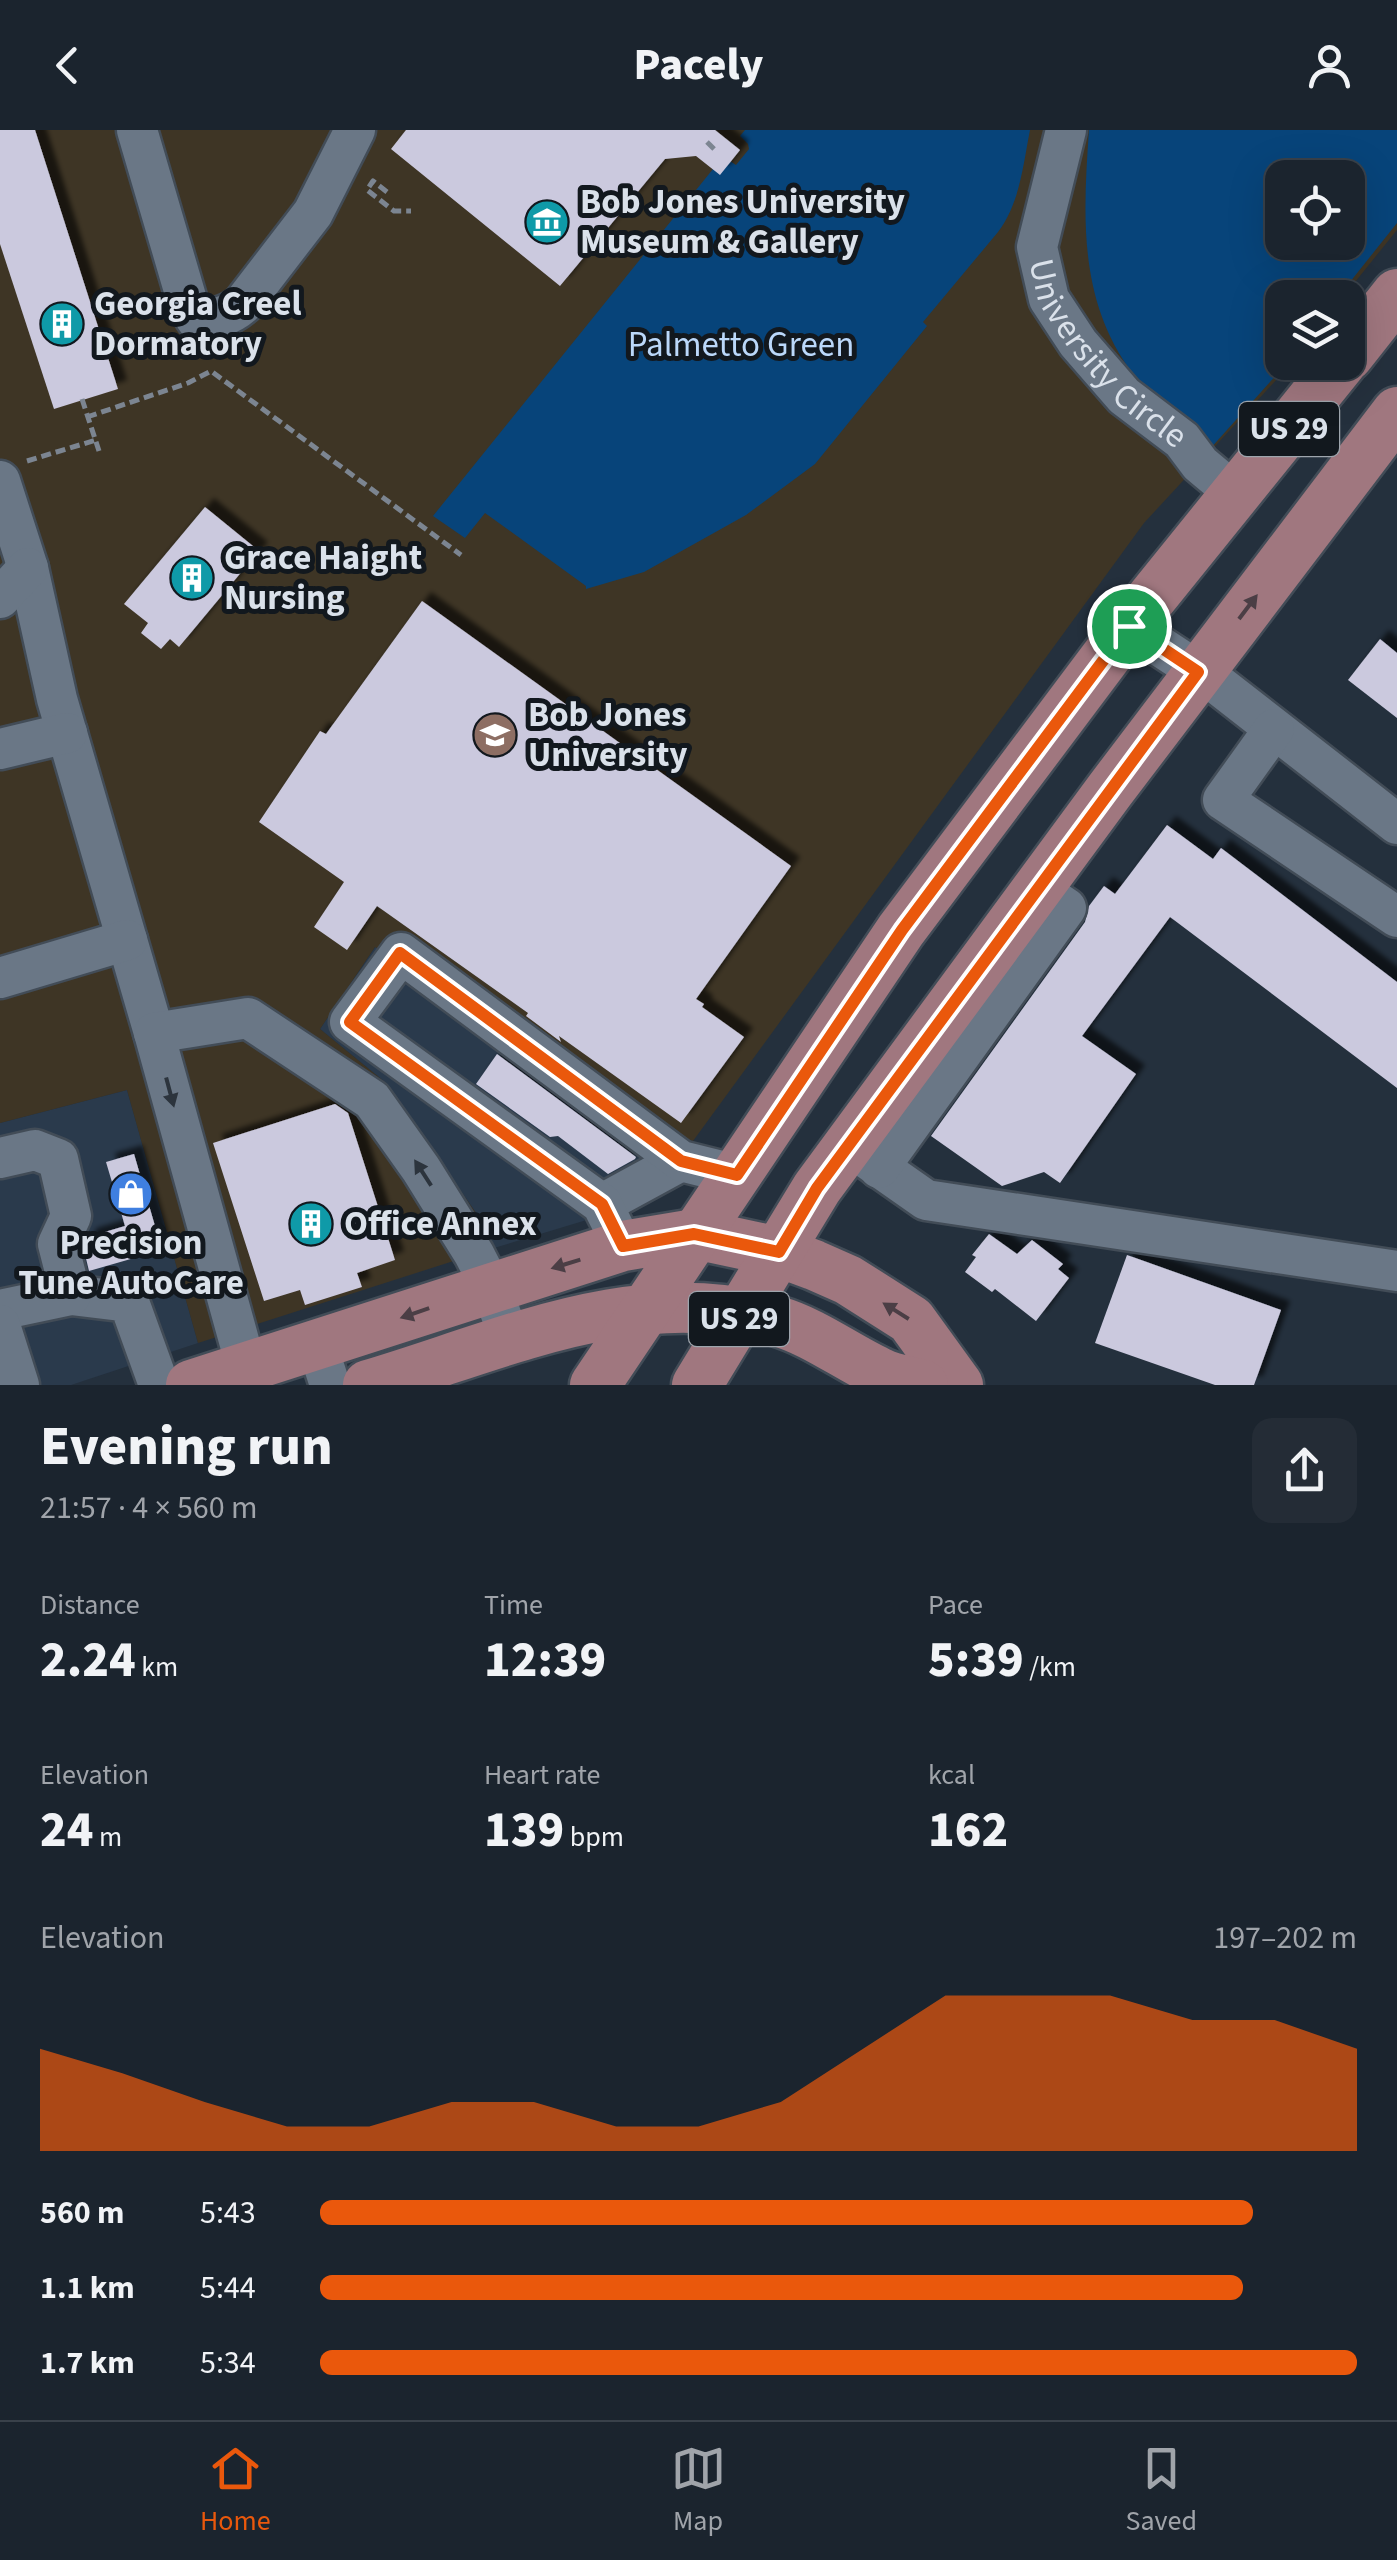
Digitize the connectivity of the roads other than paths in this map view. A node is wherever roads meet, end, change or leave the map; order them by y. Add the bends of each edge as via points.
1 (138, 130) edge
2 (355, 130) edge
3 (1066, 130) edge
4 (1397, 294) edge
5 (1365, 334) edge
6 (1328, 380) edge
7 (1397, 412) edge
8 (6, 473) edge
9 (1236, 494) junction
10 (28, 568) junction
11 (0, 598) edge
12 (1129, 626) junction
13 (1198, 672) junction
14 (1274, 729) junction
15 (67, 732) junction
16 (0, 749) edge
17 (982, 823) junction
18 (1397, 824) edge
19 (1044, 881) junction
20 (1397, 917) edge
21 (127, 940) junction
22 (0, 978) edge
23 (154, 1033) junction
24 (804, 1076) junction
25 (866, 1144) junction
26 (0, 1158) edge
27 (681, 1161) junction
28 (737, 1175) junction
29 (612, 1225) junction
30 (694, 1234) junction
31 (779, 1252) junction
32 (1397, 1271) edge
33 (491, 1287) junction
34 (71, 1296) junction
35 (645, 1308) junction
36 (0, 1310) edge
37 (743, 1312) junction
38 (0, 1325) edge
39 (510, 1340) junction
40 (324, 1365) edge
41 (246, 1366) junction
42 (402, 1381) edge
43 (19, 1385) edge
44 (158, 1385) edge
45 (190, 1385) edge
46 (595, 1385) edge
47 (698, 1385) edge
48 (923, 1385) edge
49 (958, 1385) edge

1 - 2 street via 196,319 231,314 243,304 314,213
3 - 9 street, University Circle via 1037,247 1049,299 1124,396 1182,440
4 - 5 main road, US 29
6 - 9 main road, US 29
13 -> 7 main road, US 29
8 - 10 street
9 - 12 main road, US 29
10 - 11 street
10 - 15 street
12 - 13 street
12 - 17 main road, US 29
13 - 14 street
13 - 19 main road, US 29
14 - 18 street
14 - 20 street via 1223,800
15 - 16 street
15 - 21 street
17 - 19 main road
17 - 24 main road, US 29
19 - 25 main road, US 29
21 - 22 street
21 - 23 street
33 -> 23 street via 372,1100 248,1018
23 -> 41 street
24 - 25 main road
24 - 28 main road, US 29
25 - 31 main road, US 29 via 817,1188
25 - 32 street via 926,1200
26 - 34 street via 34,1150 58,1158 71,1216 58,1244
27 - 28 street
27 - 29 street
27 - 29 street via 400,953 350,1022
28 - 30 main road, US 29
29 - 30 main road
29 -> 33 main road
30 - 31 main road
30 - 35 main road, US 29
31 - 37 main road, US 29
49 -> 31 main road via 912,1320 848,1280
33 - 39 street
33 -> 40 main road
34 - 36 street
34 - 44 street via 129,1302
35 - 37 main road
35 - 39 main road
35 - 46 main road, US 29
37 - 47 main road, US 29
37 - 48 main road via 782,1322 881,1373
38 - 43 street
39 - 42 main road
40 - 41 main road
41 - 45 main road

